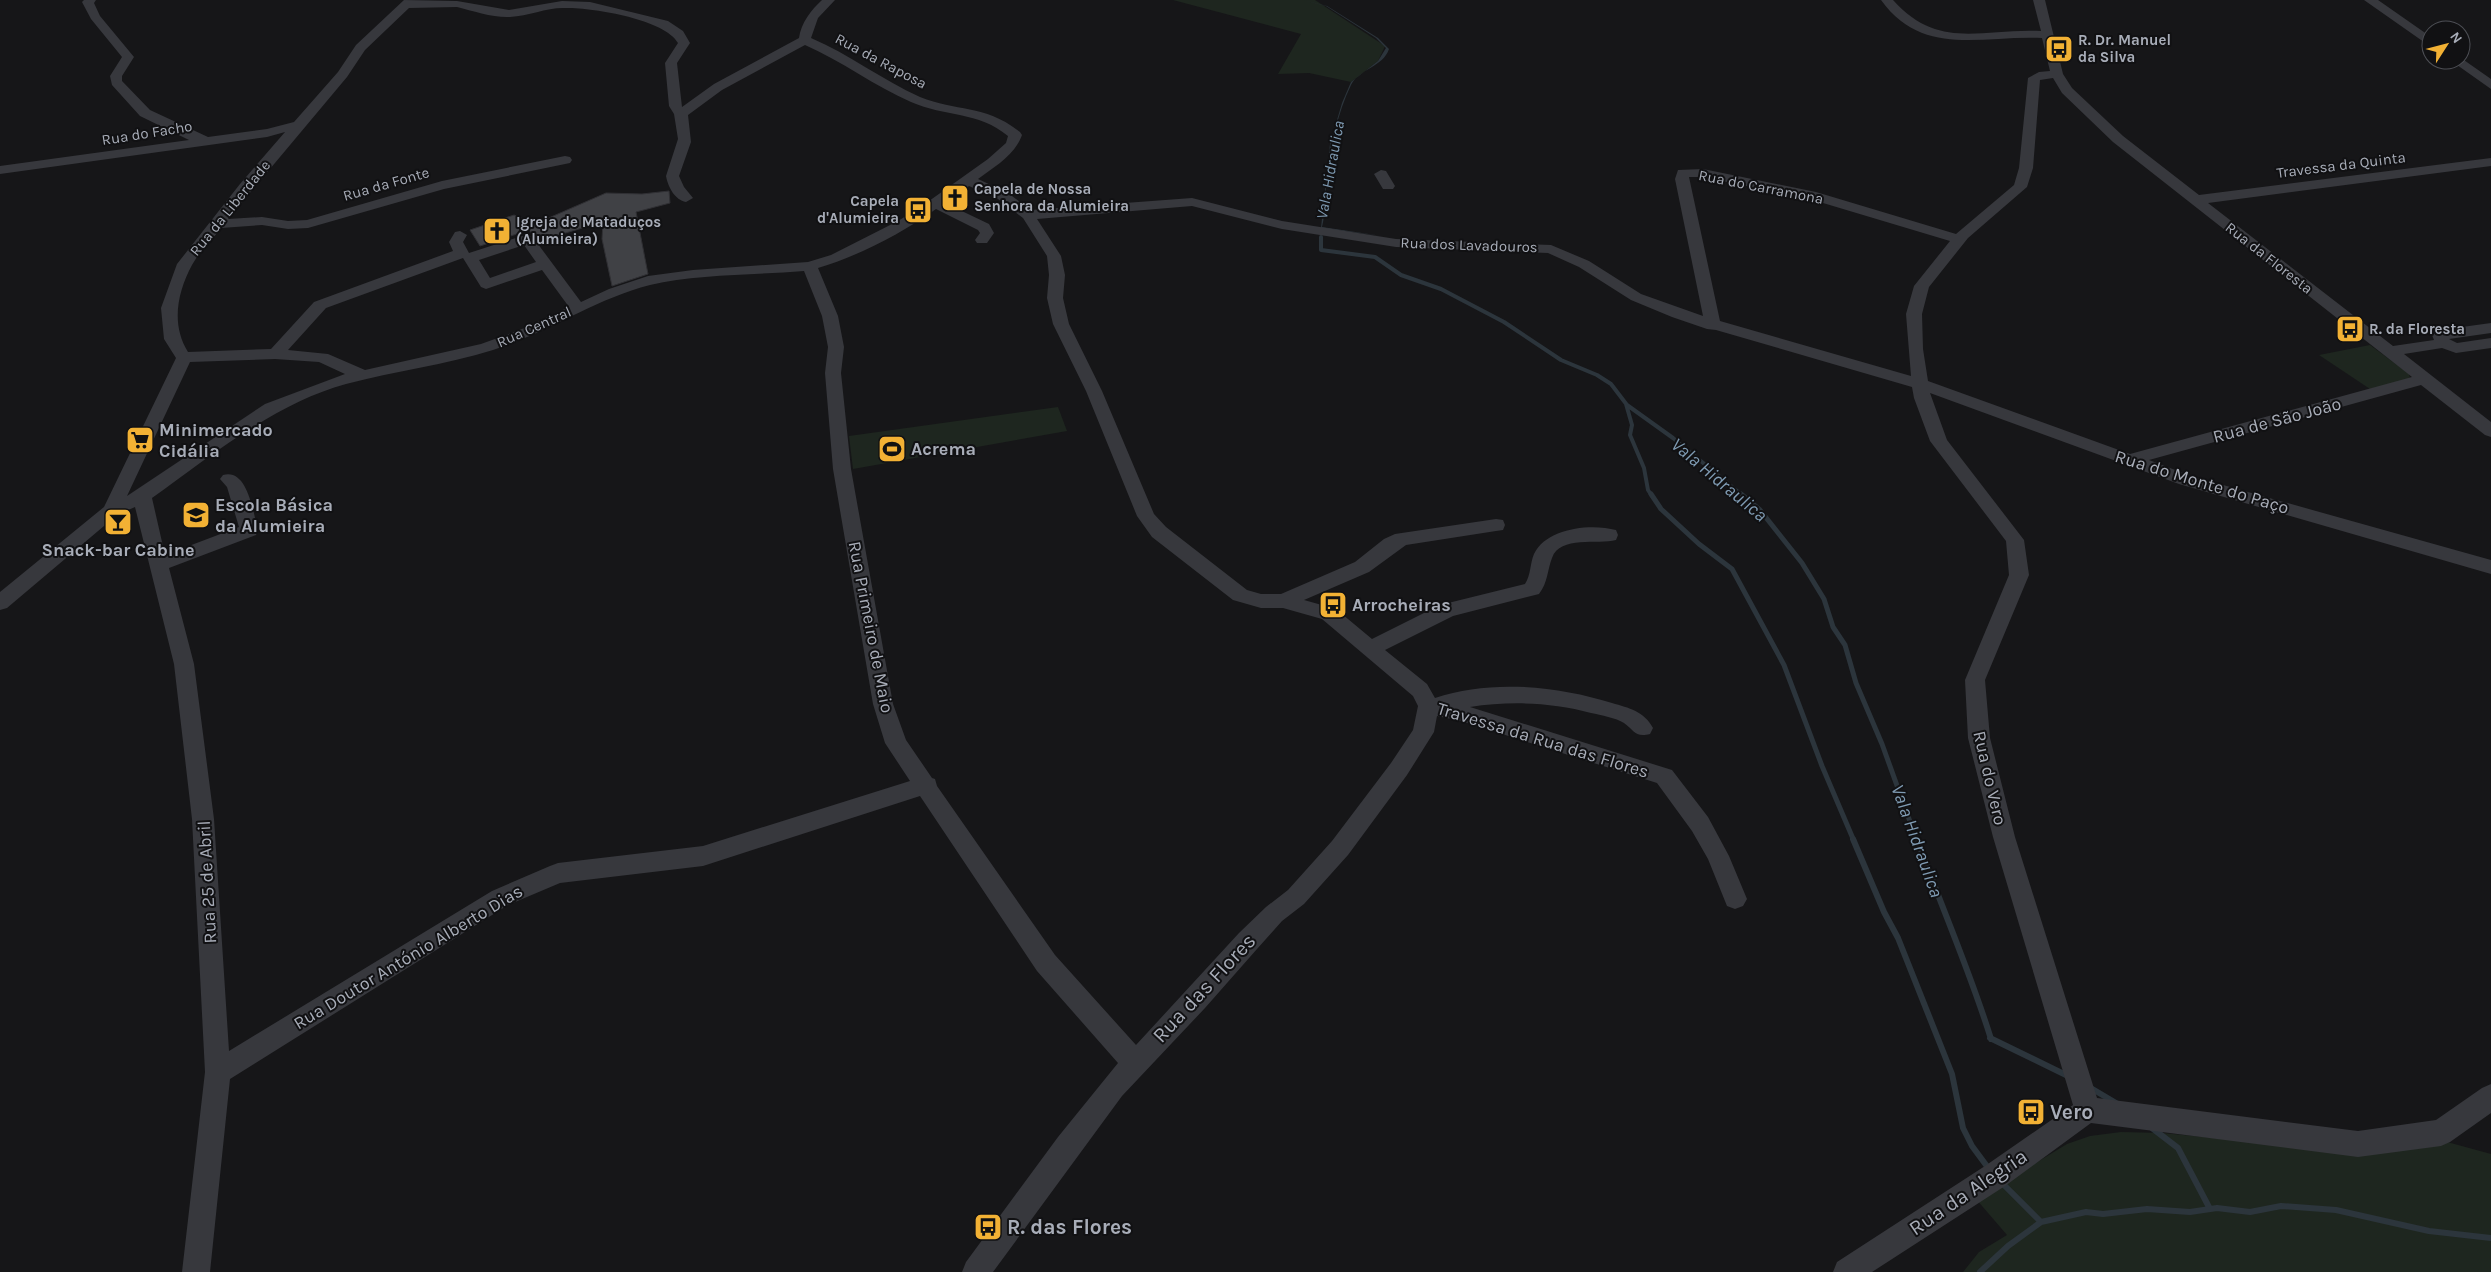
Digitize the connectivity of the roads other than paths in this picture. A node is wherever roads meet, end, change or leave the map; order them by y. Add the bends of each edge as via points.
1 (553, 0) edge
2 (829, 0) edge
3 (1887, 0) edge
4 (2039, 0) edge
5 (2370, 0) edge
6 (87, 1) edge
7 (409, 2) edge
8 (526, 11) junction
9 (2047, 35) junction
10 (2421, 36) edge
11 (805, 40) junction
12 (2470, 70) edge
13 (2057, 74) junction
14 (2491, 85) edge
15 (681, 114) junction
16 (299, 125) junction
17 (244, 137) junction
18 (205, 140) junction
19 (277, 152) junction
20 (565, 160) dead end
21 (2491, 162) edge
22 (0, 170) edge
23 (1381, 174) dead end
24 (968, 180) junction
25 (1388, 186) dead end
26 (686, 198) dead end
27 (2196, 200) junction
28 (934, 203) junction
29 (1028, 215) junction
30 (215, 224) junction
31 (460, 235) dead end
32 (1959, 239) junction
33 (982, 240) dead end
34 (466, 255) junction
35 (545, 264) junction
36 (809, 266) junction
37 (578, 307) junction
38 (1714, 326) junction
39 (2491, 328) edge
40 (2443, 343) junction
41 (2491, 343) edge
42 (2389, 352) junction
43 (275, 354) junction
44 (184, 358) junction
45 (361, 375) junction
46 (2424, 379) junction
47 (1918, 383) junction
48 (2491, 431) edge
49 (2128, 460) junction
50 (229, 479) dead end
51 (143, 496) junction
52 (111, 511) junction
53 (1496, 525) dead end
54 (1609, 535) dead end
55 (160, 564) junction
56 (2491, 567) edge
57 (1283, 601) junction
58 (0, 603) edge
59 (1371, 648) junction
60 (1429, 706) junction
61 (1642, 728) dead end
62 (926, 785) junction
63 (1735, 899) dead end
64 (1134, 1062) junction
65 (218, 1072) junction
66 (2491, 1098) edge
67 (2088, 1110) junction
68 (196, 1272) edge
69 (976, 1272) edge
70 (1847, 1272) edge

1 - 8 street via 531,6
2 - 11 street via 812,19
3 - 9 street via 1915,27 1943,37
4 - 9 street
5 - 10 street
6 - 18 street via 128,58 116,76 116,82 145,113
7 - 8 street via 457,4 499,13
7 - 16 street, Rua da Liberdade via 360,48 343,74
8 - 15 street via 562,4 590,5 664,24 679,34 684,43 671,63 675,106
9 - 13 street
11 - 15 street via 718,87
11 - 24 street, Rua da Raposa via 913,99 999,121 1015,135 1012,144
12 - 14 street
13 - 27 street, Rua da Floresta via 2067,90 2118,139
13 - 32 street, Rua do Vero via 2034,78 2026,168 2020,187
15 - 26 street via 684,142 672,172 675,188
16 - 17 street, Rua do Facho
16 - 19 street, Rua da Liberdade
17 - 18 street, Rua do Facho
17 - 19 street
18 - 22 street, Rua do Facho
19 - 30 street, Rua da Liberdade
20 - 30 street, Rua da Fonte via 442,185 308,224 262,221
21 - 27 street, Travessa da Quinta
23 - 25 street
24 - 28 street, Rua Central
24 - 29 street via 1003,196
27 - 42 street, Rua da Floresta
28 - 33 street via 984,227 987,233
28 - 36 street, Rua Central via 903,224 845,253
29 - 38 street, Rua dos Lavadouros via 1192,202 1282,225 1396,243 1551,249 1584,264 1636,297
29 - 57 street via 1054,256 1057,274 1055,298 1061,324 1094,391 1146,516 1159,532 1240,595 1261,601
30 - 44 street, Rua da Liberdade via 185,264 169,308 172,339
31 - 34 street via 456,242
32 - 38 street, Rua do Carramona via 1816,196 1703,173 1683,173
32 - 47 street, Rua do Vero via 1922,286 1916,309 1914,349
34 - 35 street via 527,239
34 - 35 street via 486,284
34 - 43 street via 320,305
35 - 37 street
36 - 37 street, Rua Central via 648,281
36 - 62 street, Rua Primeiro de Maio via 830,316 836,347 833,373 842,469 883,704 896,744
37 - 45 street, Rua Central via 528,332 488,347
38 - 47 street, Rua dos Lavadouros
39 - 40 street via 2440,336
40 - 41 street via 2456,348
40 - 42 street
42 - 46 street, Rua da Floresta
43 - 44 street
43 - 45 street via 322,357
44 - 52 street
45 - 51 street, Rua Central via 272,408
46 - 48 street, Rua da Floresta
46 - 49 street, Rua de São João
47 - 49 street, Rua do Monte do Paço
47 - 67 street, Rua do Vero via 1939,441 2015,540 2019,575 1975,680 1978,738 2004,836
49 - 56 street, Rua do Monte do Paço via 2185,480
50 - 55 street via 235,485 249,530
51 - 52 street, Rua Central
51 - 55 street, Rua 25 de Abril
52 - 58 street
53 - 57 street via 1402,539 1362,567
54 - 59 street via 1577,537 1550,545 1544,554 1538,583 1532,589 1447,610
55 - 65 street, Rua 25 de Abril via 184,664 203,819
57 - 59 street via 1329,614
59 - 60 street via 1420,690
60 - 61 street via 1489,696 1547,696 1590,704 1632,717
60 - 63 street, Travessa da Rua das Flores via 1462,713 1664,776 1700,824 1718,856
60 - 64 street, Rua das Flores via 1423,732 1340,848
62 - 64 street, Rua Primeiro de Maio via 1046,963
62 - 65 street, Rua Doutor António Alberto Dias via 703,856 558,873 500,898
64 - 69 street, Rua das Flores via 1066,1146
65 - 68 street, Rua 25 de Abril
66 - 67 street via 2441,1133 2358,1144
67 - 70 street, Rua da Alegria via 1995,1176

